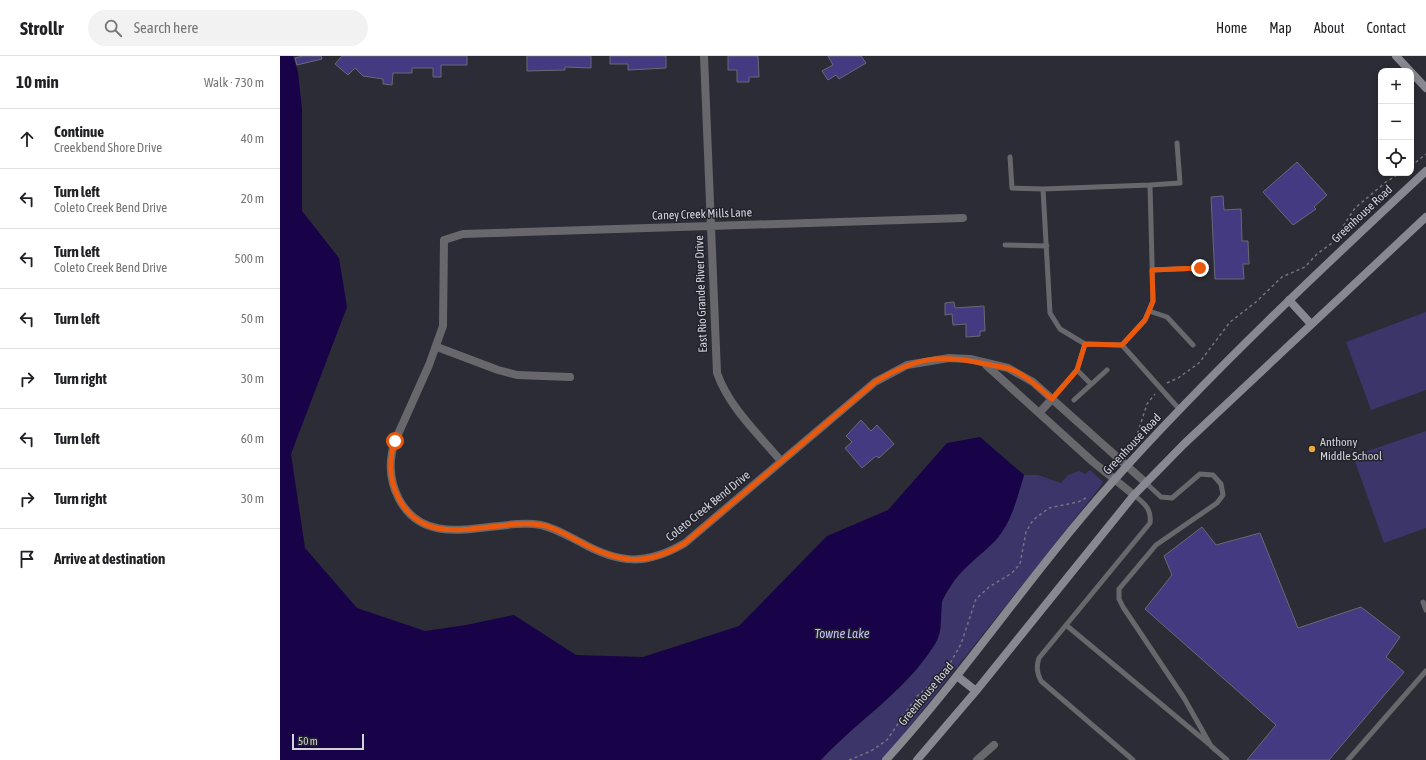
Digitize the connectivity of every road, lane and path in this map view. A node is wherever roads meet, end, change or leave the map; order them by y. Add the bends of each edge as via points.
1 (704, 56) edge
2 (1396, 56) edge
3 (1408, 68) edge
4 (1414, 74) edge
5 (1426, 88) edge
6 (1177, 143) dead end
7 (1426, 154) edge
8 (1010, 158) dead end
9 (1414, 164) edge
10 (1426, 171) edge
11 (1150, 185) junction
12 (1043, 189) junction
13 (1426, 217) edge
14 (963, 218) dead end
15 (710, 226) junction
16 (1005, 245) dead end
17 (1047, 246) junction
18 (1200, 268) dead end
19 (1152, 270) junction
20 (1289, 300) junction
21 (1149, 311) junction
22 (1311, 324) junction
23 (1085, 344) junction
24 (1122, 345) junction
25 (1193, 345) dead end
26 (437, 346) junction
27 (986, 364) junction
28 (1077, 370) junction
29 (1107, 370) dead end
30 (570, 377) dead end
31 (1091, 384) junction
32 (1052, 399) junction
33 (1074, 400) dead end
34 (1180, 410) junction
35 (1040, 412) junction
36 (782, 461) junction
37 (1127, 466) junction
38 (1115, 479) junction
39 (1146, 483) junction
40 (1134, 495) junction
41 (1423, 602) dead end
42 (1426, 610) edge
43 (1066, 625) junction
44 (1426, 671) edge
45 (957, 676) junction
46 (976, 691) junction
47 (994, 745) dead end
48 (1211, 746) junction
49 (886, 760) edge
50 (917, 760) edge
51 (977, 760) edge
52 (1133, 760) edge
53 (1227, 760) edge
54 (1348, 760) edge

1 - 15 street, East Rio Grande River Drive
2 - 3 main road
4 - 5 main road
6 - 11 lane via 1180,183
7 - 9 path
8 - 12 lane via 1012,188
10 - 20 main road, Greenhouse Road
11 - 12 lane
11 - 19 lane
12 - 17 lane
13 - 22 main road
14 - 15 street, Caney Creek Mills Lane
15 - 26 street, Caney Creek Mills Lane via 464,234 444,240 442,256 445,304 443,326
15 - 36 street, East Rio Grande River Drive via 717,373 722,388 732,404
16 - 17 lane
17 - 23 lane via 1050,313 1060,329
18 - 19 lane
19 - 21 lane via 1153,301
20 - 22 main road
20 - 34 main road, Greenhouse Road
21 - 24 lane via 1145,320
21 - 25 lane via 1167,317
22 - 39 main road
23 - 24 lane
23 - 28 lane
24 - 34 lane
26 - 30 street via 517,375
26 - 36 street, Coleto Creek Bend Drive via 395,441 391,453 391,477 400,502 412,515 439,530 456,532 520,523 543,525 610,557 651,559 669,553 685,543
27 - 32 street, Coleto Creek Bend Drive via 1008,368 1033,382
27 - 35 street, Coleto Creek Bend Drive
27 - 36 street, Coleto Creek Bend Drive via 949,358 907,365 892,372 875,382
28 - 31 lane
28 - 32 lane
29 - 31 lane
31 - 33 lane
32 - 35 street
32 - 37 street, Coleto Creek Bend Drive
34 - 37 main road, Greenhouse Road
35 - 38 street, Coleto Creek Bend Drive
37 - 38 main road, Greenhouse Road
37 - 39 street, Coleto Creek Bend Drive
38 - 40 street, Coleto Creek Bend Drive
38 - 45 main road, Greenhouse Road
39 - 40 main road
39 - 48 lane via 1161,497 1172,498 1200,474 1213,475 1221,484 1223,495 1217,504 1156,545 1119,589 1119,599 1123,607 1184,698
40 - 43 lane via 1149,508 1150,523
40 - 46 main road
41 - 42 lane
43 - 48 lane
43 - 52 lane via 1039,658 1037,674
44 - 54 lane
45 - 46 main road
45 - 49 main road, Greenhouse Road
46 - 50 main road
47 - 51 street
48 - 53 lane

